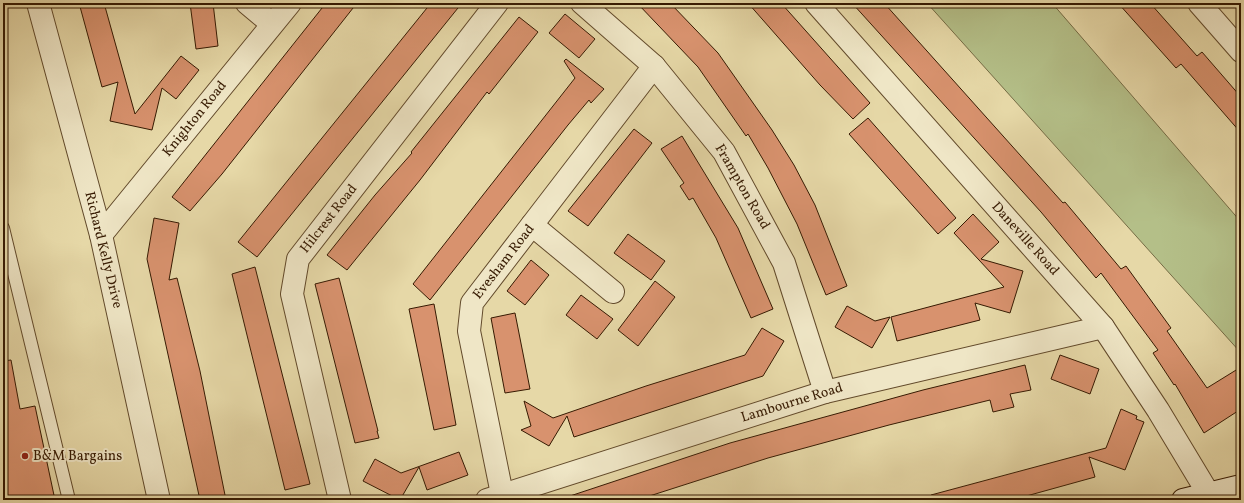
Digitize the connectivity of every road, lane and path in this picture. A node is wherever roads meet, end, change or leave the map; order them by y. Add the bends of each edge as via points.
1 (38, 3) edge
2 (247, 3) edge
3 (290, 3) edge
4 (497, 3) edge
5 (582, 3) edge
6 (816, 3) edge
7 (1199, 3) edge
8 (272, 24) junction
9 (1241, 51) edge
10 (654, 66) junction
11 (532, 225) junction
12 (3, 228) edge
13 (101, 235) junction
14 (613, 292) dead end
15 (1103, 327) junction
16 (825, 392) junction
17 (1241, 486) edge
18 (1208, 493) junction
19 (495, 497) edge
20 (69, 500) edge
21 (159, 500) edge
22 (340, 500) edge
23 (1183, 500) edge

1 - 13 street, Richard Kelly Drive
2 - 8 street
3 - 8 street, Knighton Road
4 - 22 street, Hilcrest Road via 298,260 292,294
5 - 10 street, Frampton Road
6 - 15 street, Daneville Road
7 - 9 street
8 - 13 street, Knighton Road
10 - 11 street, Evesham Road
10 - 16 street, Frampton Road via 724,152 784,263
11 - 14 street
11 - 19 street, Evesham Road via 472,303 469,331
12 - 20 lane
13 - 21 street, Richard Kelly Drive
15 - 16 street, Lambourne Road
15 - 18 street, Daneville Road via 1158,410
16 - 19 street, Lambourne Road
17 - 18 street
18 - 23 street

